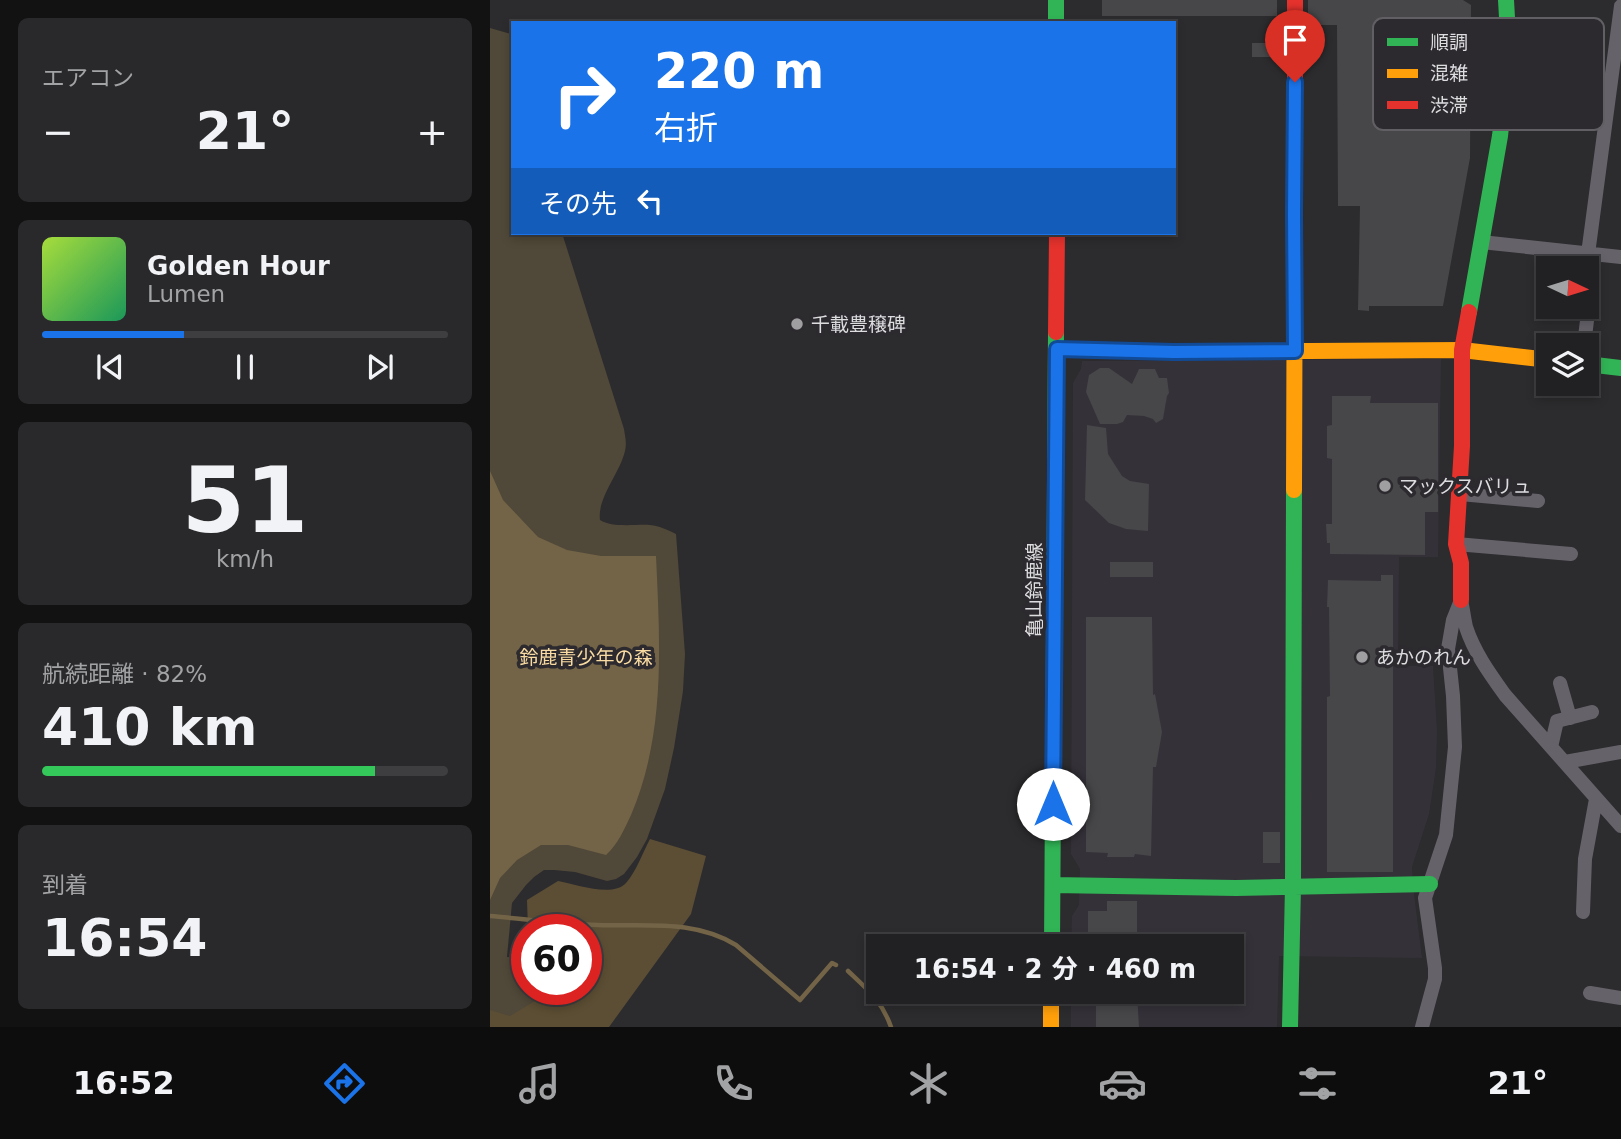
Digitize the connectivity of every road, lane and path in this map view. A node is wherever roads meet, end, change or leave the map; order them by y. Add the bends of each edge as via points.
1 (1056, 0) edge
2 (1295, 0) edge
3 (1506, 0) edge
4 (1621, 6) edge
5 (1507, 18) edge
6 (1056, 21) edge
7 (1501, 130) edge
8 (1056, 235) edge
9 (1481, 242) junction
10 (1592, 254) junction
11 (1621, 257) edge
12 (1585, 333) edge
13 (1057, 349) junction
14 (1462, 350) junction
15 (1295, 351) junction
16 (1536, 359) edge
17 (1599, 365) edge
18 (1621, 368) edge
19 (1460, 494) junction
20 (1538, 500) dead end
21 (1456, 544) junction
22 (1571, 554) dead end
23 (1461, 600) junction
24 (1560, 683) dead end
25 (1592, 712) dead end
26 (1570, 718) junction
27 (1551, 747) junction
28 (1621, 752) edge
29 (1565, 762) junction
30 (1596, 799) junction
31 (1621, 826) edge
32 (1430, 884) junction
33 (1053, 885) junction
34 (1293, 886) junction
35 (1583, 912) dead end
36 (1052, 934) edge
37 (1590, 993) dead end
38 (1621, 998) edge
39 (1051, 1004) edge
40 (1051, 1027) edge
41 (1290, 1027) edge
42 (1422, 1027) edge

1 - 6 street
2 - 15 street
3 - 5 street
4 - 10 street
7 - 9 street
8 - 13 street, 亀山鈴鹿線
9 - 10 street
9 - 14 street
10 - 11 street
10 - 12 street
13 - 15 street
13 - 33 street, 亀山鈴鹿線
14 - 15 street
14 - 16 street
14 - 19 street
15 - 34 street
17 - 18 street
19 - 20 street
19 - 21 street
21 - 22 street
21 - 23 street
23 - 27 street via 1467,628 1491,675
23 - 32 street via 1448,649 1455,747 1449,809
24 - 26 street
25 - 26 street
26 - 27 street via 1558,721
27 - 29 street
28 - 29 street
29 - 30 street
30 - 31 street
30 - 35 street via 1585,859
32 - 34 street
32 - 42 street via 1425,898 1435,968
33 - 34 street
33 - 36 street, 亀山鈴鹿線
34 - 41 street
37 - 38 street
39 - 40 street

